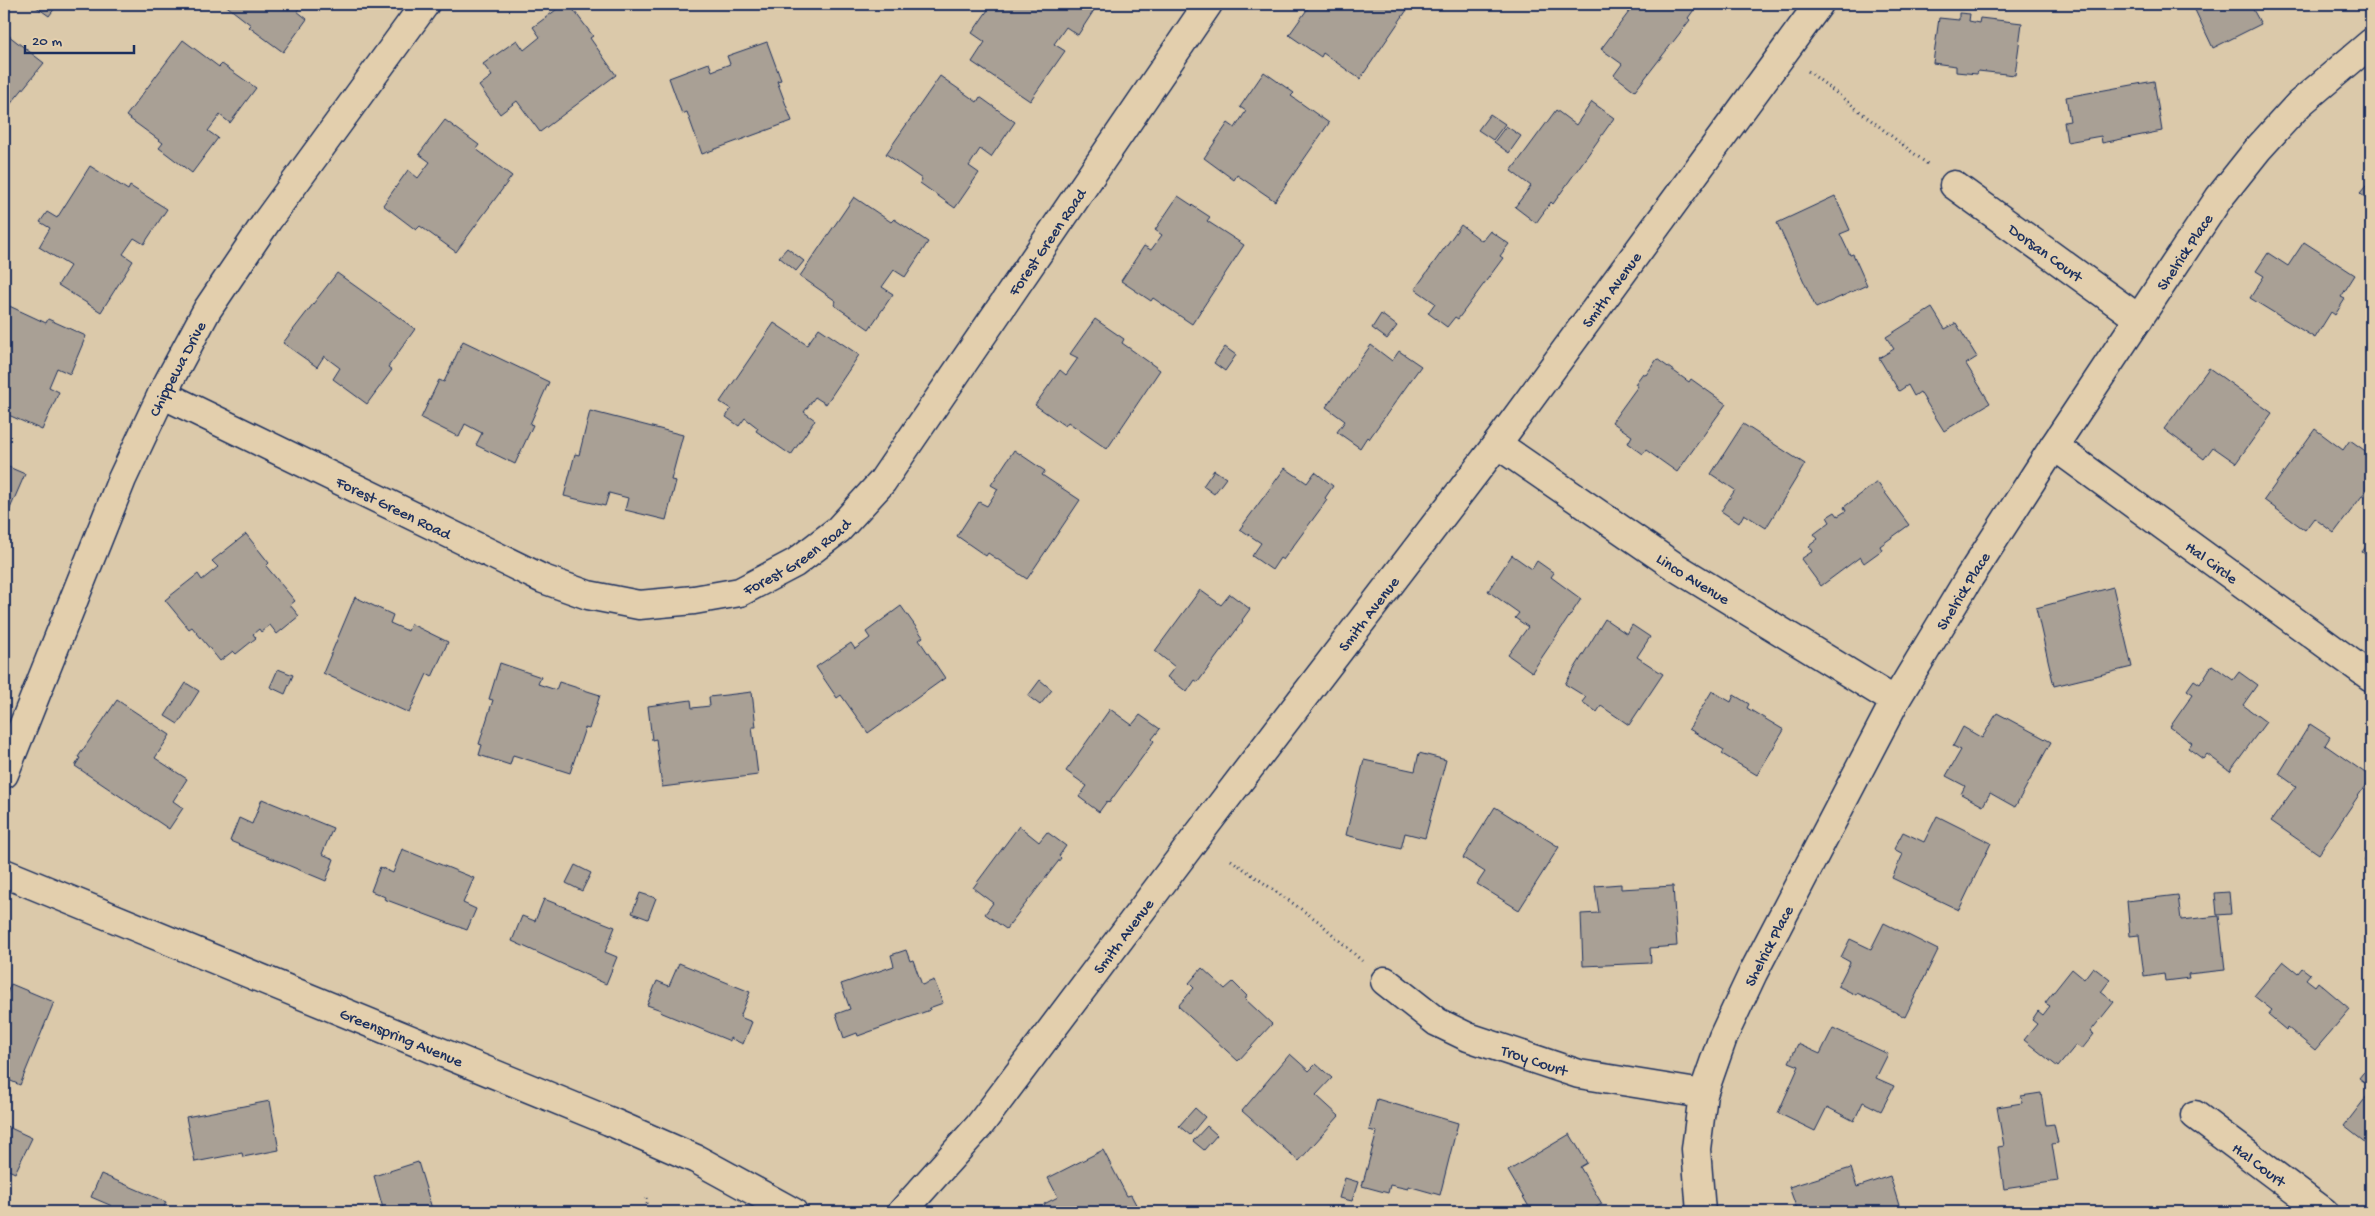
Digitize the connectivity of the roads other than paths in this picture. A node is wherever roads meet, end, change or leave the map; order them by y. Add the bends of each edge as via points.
1 (425, 4) edge
2 (1208, 4) edge
3 (1819, 4) edge
4 (2371, 43) edge
5 (1954, 185) road end
6 (2139, 319) junction
7 (162, 394) junction
8 (1497, 444) junction
9 (2054, 446) junction
10 (2371, 677) edge
11 (1895, 701) junction
12 (4, 774) edge
13 (4, 873) edge
14 (1385, 981) road end
15 (1703, 1094) junction
16 (2195, 1115) dead end
17 (793, 1212) edge
18 (902, 1212) edge
19 (1701, 1212) edge
20 (2324, 1212) edge

1 - 7 street, Chippewa Drive via 266,221 207,310
2 - 7 street, Forest Green Road via 882,482 831,535 795,563 740,592 639,605 588,595 543,579
3 - 8 street, Smith Avenue
4 - 6 street, Shelrick Place via 2299,104 2258,148 2219,198
5 - 6 street, Dorsan Court
6 - 9 street, Shelrick Place
7 - 12 street, Chippewa Drive via 122,479
8 - 11 street, Linco Avenue via 1674,566
8 - 18 street, Smith Avenue via 979,1126
9 - 10 street, Hal Circle
9 - 11 street, Shelrick Place
11 - 15 street, Shelrick Place via 1753,973 1723,1037
13 - 17 street, Greenspring Avenue via 609,1121 696,1159
14 - 15 street, Troy Court via 1437,1022 1468,1037 1579,1074
15 - 19 street, Shelrick Place via 1696,1149
16 - 20 street, Hal Court

